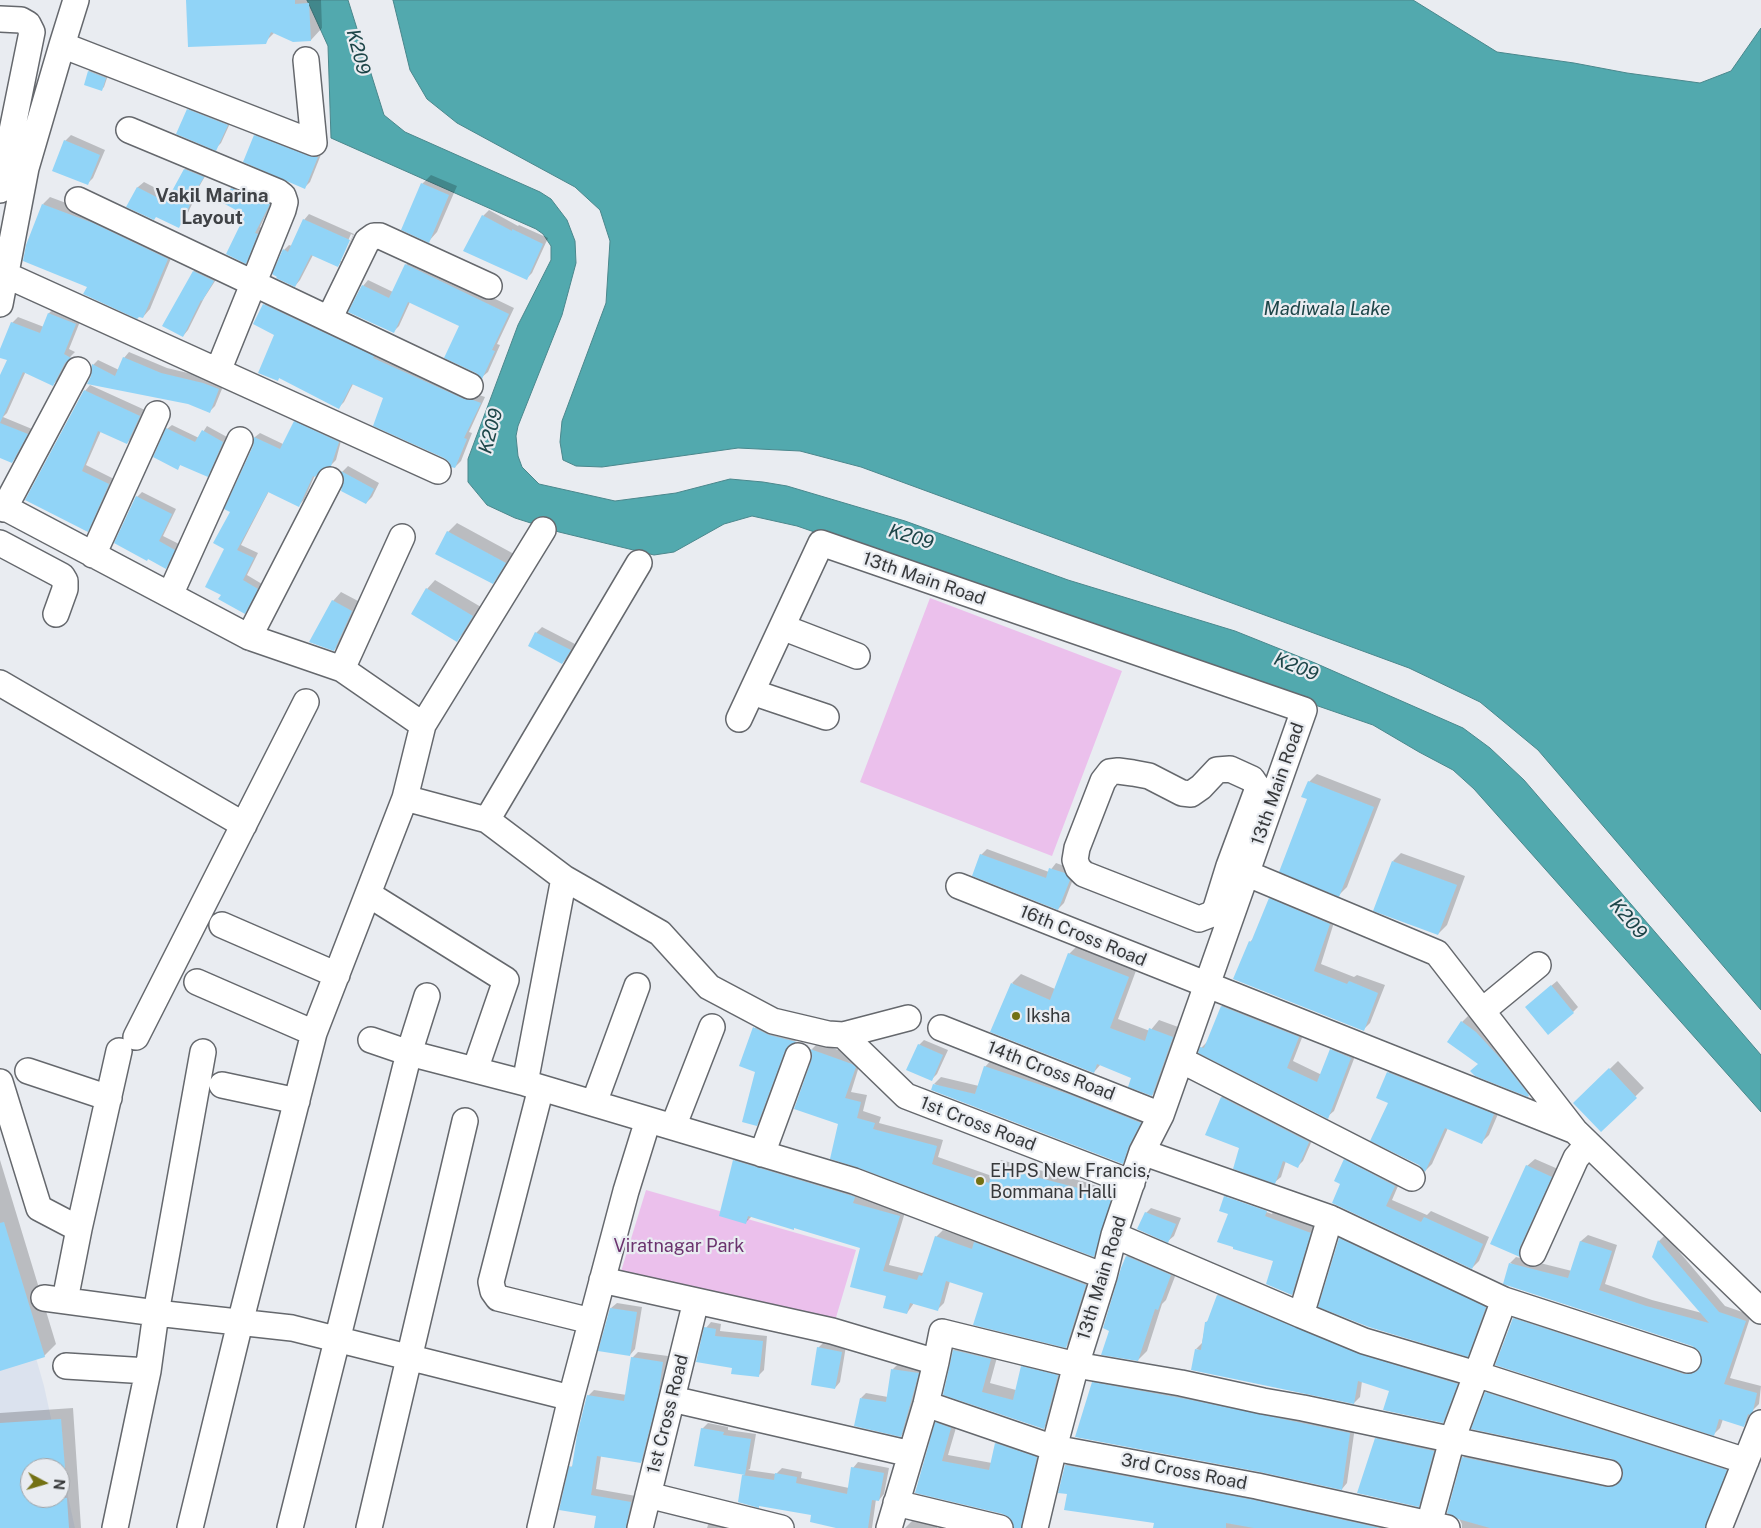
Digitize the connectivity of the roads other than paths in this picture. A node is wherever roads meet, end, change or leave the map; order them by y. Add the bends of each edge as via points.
1 (76, 0) edge
2 (0, 19) edge
3 (62, 45) junction
4 (306, 60) dead end
5 (129, 130) dead end
6 (11, 166) edge
7 (0, 190) edge
8 (78, 200) dead end
9 (6, 275) junction
10 (254, 284) junction
11 (489, 286) dead end
12 (0, 304) edge
13 (329, 319) junction
14 (78, 370) dead end
15 (218, 371) junction
16 (470, 386) dead end
17 (157, 414) dead end
18 (240, 440) dead end
19 (438, 471) dead end
20 (330, 480) dead end
21 (2, 507) edge
22 (543, 530) dead end
23 (402, 537) dead end
24 (0, 543) edge
25 (93, 555) junction
26 (639, 563) dead end
27 (170, 595) junction
28 (56, 614) dead end
29 (782, 627) junction
30 (250, 637) junction
31 (857, 656) dead end
32 (342, 669) junction
33 (0, 683) edge
34 (752, 692) junction
35 (306, 702) dead end
36 (826, 717) dead end
37 (739, 719) dead end
38 (423, 725) junction
39 (405, 798) junction
40 (486, 820) junction
41 (244, 825) junction
42 (1238, 869) junction
43 (564, 878) junction
44 (959, 886) dead end
45 (368, 894) junction
46 (222, 925) dead end
47 (1538, 965) dead end
48 (337, 975) junction
49 (197, 982) dead end
50 (1207, 985) junction
51 (636, 986) dead end
52 (427, 996) dead end
53 (1482, 1011) junction
54 (908, 1018) dead end
55 (712, 1027) dead end
56 (941, 1028) dead end
57 (314, 1033) junction
58 (843, 1035) junction
59 (371, 1040) dead end
60 (203, 1052) dead end
61 (409, 1053) junction
62 (798, 1056) dead end
63 (1180, 1060) junction
64 (475, 1070) junction
65 (28, 1071) dead end
66 (0, 1082) edge
67 (222, 1085) dead end
68 (533, 1085) junction
69 (109, 1098) junction
70 (297, 1101) junction
71 (594, 1103) junction
72 (1161, 1114) junction
73 (648, 1120) junction
74 (465, 1121) dead end
75 (673, 1127) junction
76 (1581, 1137) junction
77 (1142, 1152) junction
78 (762, 1154) junction
79 (1412, 1178) dead end
80 (1132, 1183) junction
81 (1330, 1218) junction
82 (78, 1229) junction
83 (1114, 1235) junction
84 (1533, 1253) dead end
85 (1104, 1276) junction
86 (602, 1280) junction
87 (1504, 1300) junction
88 (696, 1301) junction
89 (1761, 1311) edge
90 (156, 1313) junction
91 (1301, 1315) junction
92 (591, 1321) junction
93 (240, 1323) junction
94 (337, 1339) junction
95 (409, 1357) junction
96 (1688, 1360) dead end
97 (936, 1362) junction
98 (1076, 1365) junction
99 (66, 1366) dead end
100 (148, 1371) junction
101 (1476, 1374) junction
102 (571, 1398) junction
103 (672, 1399) junction
104 (926, 1404) junction
105 (1761, 1423) edge
106 (1452, 1440) junction
107 (1054, 1448) junction
108 (910, 1454) junction
109 (1746, 1460) junction
110 (1609, 1473) dead end
111 (648, 1495) junction
112 (896, 1503) junction
113 (1435, 1527) edge
114 (115, 1528) edge
115 (190, 1528) edge
116 (290, 1528) edge
117 (369, 1528) edge
118 (540, 1528) edge
119 (640, 1528) edge
120 (780, 1528) edge
121 (889, 1528) edge
122 (1000, 1528) edge
123 (1035, 1528) edge
124 (1719, 1528) edge

1 - 3 street
2 - 6 street via 22,20 32,32
3 - 4 street via 314,143
3 - 6 street
5 - 10 street via 283,196 283,210
6 - 7 street
6 - 9 street
8 - 10 street
9 - 12 street
9 - 15 street
10 - 13 street
10 - 15 street
11 - 13 street via 374,236 367,241
13 - 16 street
14 - 21 street
15 - 19 street
17 - 25 street
18 - 27 street
20 - 30 street
21 - 25 street
22 - 38 street
23 - 32 street
24 - 28 street via 62,576 65,590
25 - 27 street
26 - 40 street
27 - 30 street
29 - 31 street
29 - 34 street, 13th Main Road
29 - 42 street, 13th Main Road via 821,543 1304,710
30 - 32 street
32 - 38 street
33 - 41 street
34 - 36 street
34 - 37 street, 13th Main Road
35 - 41 street
38 - 39 street
39 - 40 street
39 - 45 street
40 - 43 street
41 - 69 street via 127,1044
42 - 42 street via 1212,914 1199,919 1084,874 1075,860 1103,781 1110,772 1149,776 1182,793 1192,794 1217,770 1230,769 1252,779 1258,788
42 - 50 street, 13th Main Road
42 - 53 street via 1437,953
43 - 58 street via 660,932 709,987 773,1021
43 - 68 street
44 - 50 street, 16th Cross Road
45 - 48 street
45 - 64 street via 506,980
46 - 48 street
47 - 53 street
48 - 57 street
49 - 57 street
50 - 63 street, 13th Main Road
50 - 76 street, 16th Cross Road
51 - 71 street
52 - 61 street
53 - 76 street
54 - 58 street
55 - 75 street
56 - 72 street, 14th Cross Road
57 - 70 street
58 - 80 street, 1st Cross Road via 906,1096
59 - 61 street
60 - 90 street
61 - 64 street
61 - 94 street
62 - 78 street
63 - 72 street, 13th Main Road
63 - 79 street
64 - 68 street
65 - 69 street
66 - 82 street via 39,1208
67 - 70 street
68 - 71 street
68 - 92 street via 491,1282 493,1291 498,1298
69 - 82 street
70 - 93 street
71 - 73 street
72 - 77 street, 13th Main Road
73 - 75 street
73 - 86 street
74 - 95 street
75 - 78 street
76 - 84 street via 1576,1158
76 - 89 street
77 - 80 street, 13th Main Road
77 - 81 street
78 - 85 street via 854,1181
80 - 83 street, 13th Main Road
81 - 87 street
81 - 91 street
82 - 90 street via 54,1299
83 - 85 street, 13th Main Road
83 - 91 street
85 - 98 street, 13th Main Road
86 - 88 street
86 - 92 street
87 - 96 street
87 - 101 street
88 - 97 street via 832,1331
88 - 103 street, 1st Cross Road
90 - 93 street
90 - 100 street
91 - 101 street via 1364,1341
92 - 102 street
93 - 94 street via 292,1328
93 - 115 street
94 - 95 street
94 - 116 street
95 - 102 street
95 - 117 street
97 - 98 street via 942,1332
97 - 104 street
98 - 106 street
98 - 107 street, 13th Main Road
99 - 100 street
100 - 114 street
101 - 106 street
101 - 109 street
102 - 118 street
103 - 108 street
103 - 111 street, 1st Cross Road
104 - 107 street, 3rd Cross Road
104 - 108 street
105 - 109 street
106 - 110 street
106 - 113 street
107 - 113 street, 3rd Cross Road via 1256,1486
107 - 123 street, 13th Main Road
108 - 112 street
109 - 124 street
111 - 119 street, 1st Cross Road
111 - 120 street
112 - 121 street
112 - 122 street

